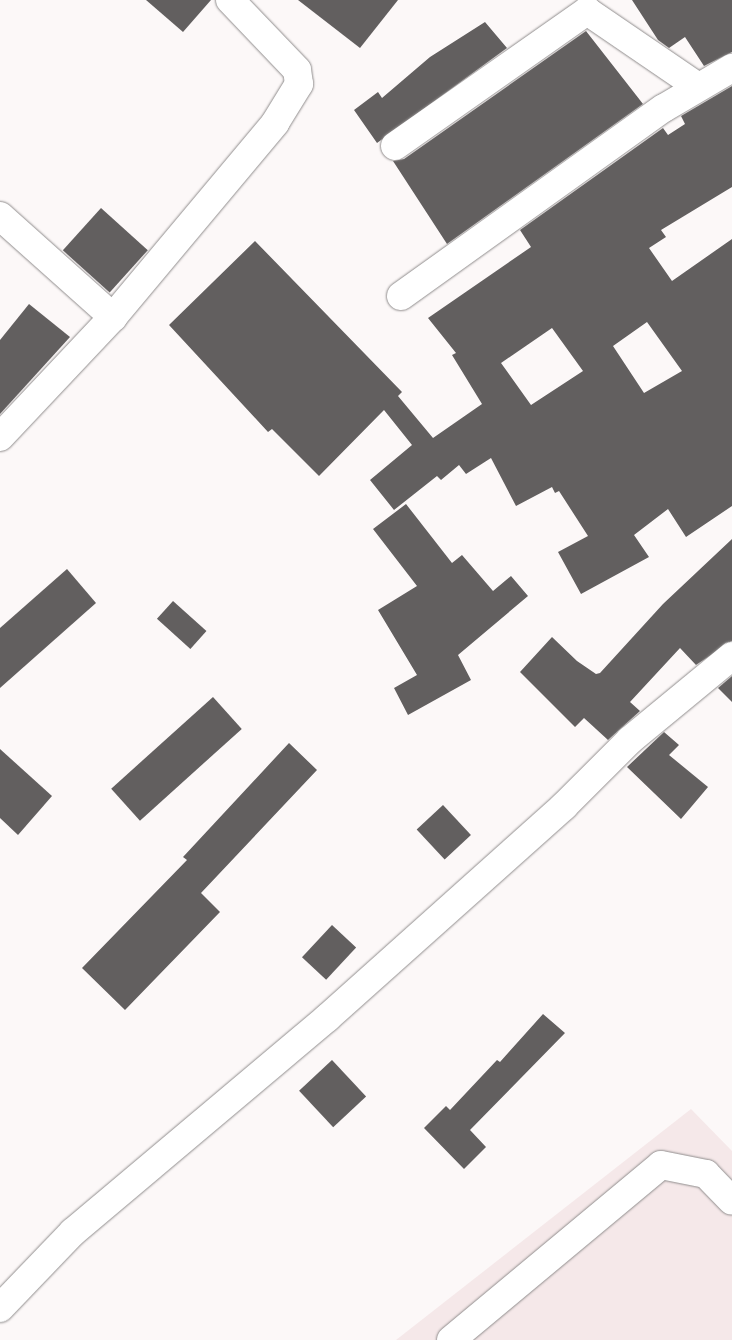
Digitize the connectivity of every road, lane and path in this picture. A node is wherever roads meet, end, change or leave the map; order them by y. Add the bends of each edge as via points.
1 (230, 0) edge
2 (732, 68) edge
3 (697, 86) junction
4 (395, 146) dead end
5 (0, 216) edge
6 (401, 296) dead end
7 (113, 317) junction
8 (0, 437) edge
9 (732, 656) edge
10 (732, 1202) edge
11 (0, 1308) edge
12 (451, 1340) edge

1 - 7 street via 297,70 299,84 275,123
2 - 3 street
3 - 4 street via 587,11
3 - 6 street
5 - 7 street
7 - 8 street
9 - 11 street via 630,740 564,806 327,1018 73,1232
10 - 12 street via 706,1174 661,1165

